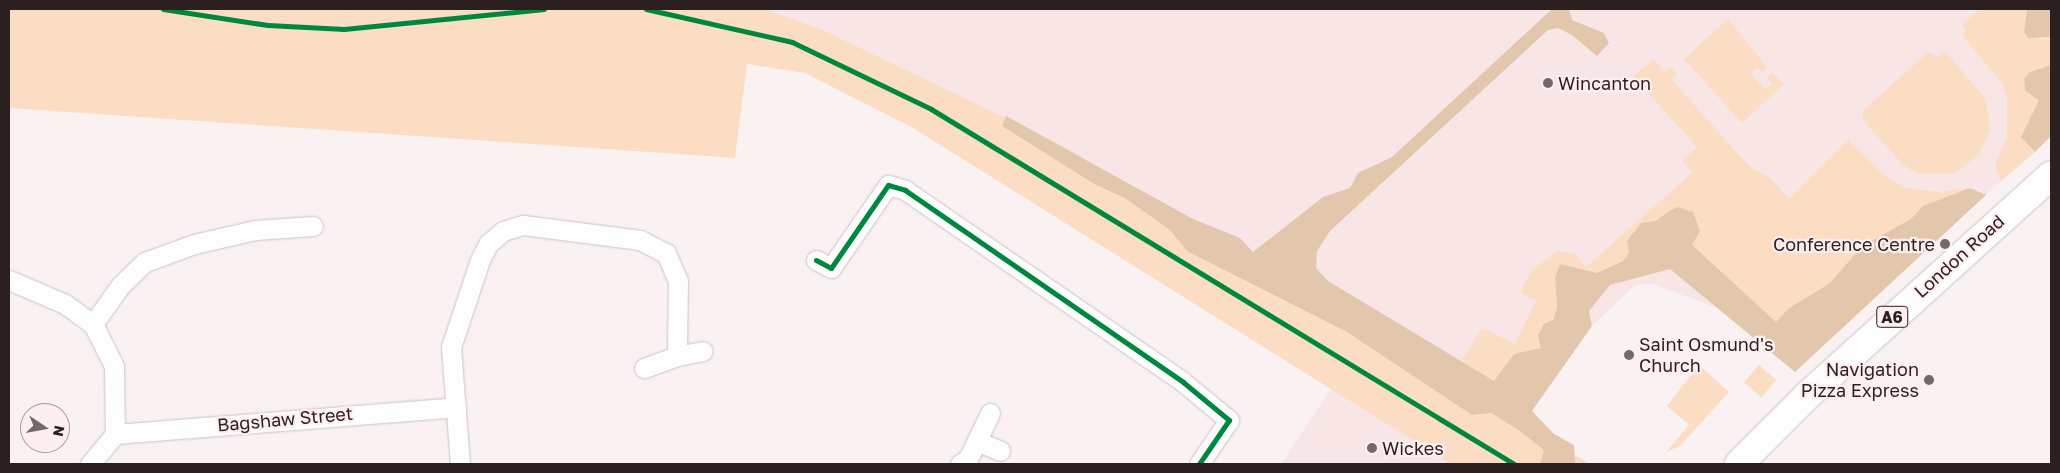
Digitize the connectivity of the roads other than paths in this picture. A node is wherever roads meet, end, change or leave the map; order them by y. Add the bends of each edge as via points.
1 (2051, 175) edge
2 (313, 226) dead end
3 (816, 260) dead end
4 (9, 280) edge
5 (93, 324) junction
6 (703, 351) dead end
7 (677, 356) junction
8 (644, 368) dead end
9 (456, 407) junction
10 (990, 413) dead end
11 (115, 434) junction
12 (977, 441) junction
13 (1000, 451) dead end
14 (90, 464) edge
15 (460, 464) edge
16 (960, 464) edge
17 (1199, 464) edge
18 (1739, 464) edge

1 - 18 main road, London Road / A6 via 1844,361
2 - 5 street via 254,230 194,244 146,262 120,286
3 - 17 street via 831,268 888,186 904,190 1183,382 1229,420
4 - 5 street via 66,304
5 - 11 street via 114,366
6 - 7 street
7 - 8 street
7 - 9 street via 676,270 660,248 630,238 512,227 488,244 453,338
9 - 11 street, Bagshaw Street
9 - 15 street
10 - 12 street
11 - 14 street
12 - 13 street
12 - 16 street

